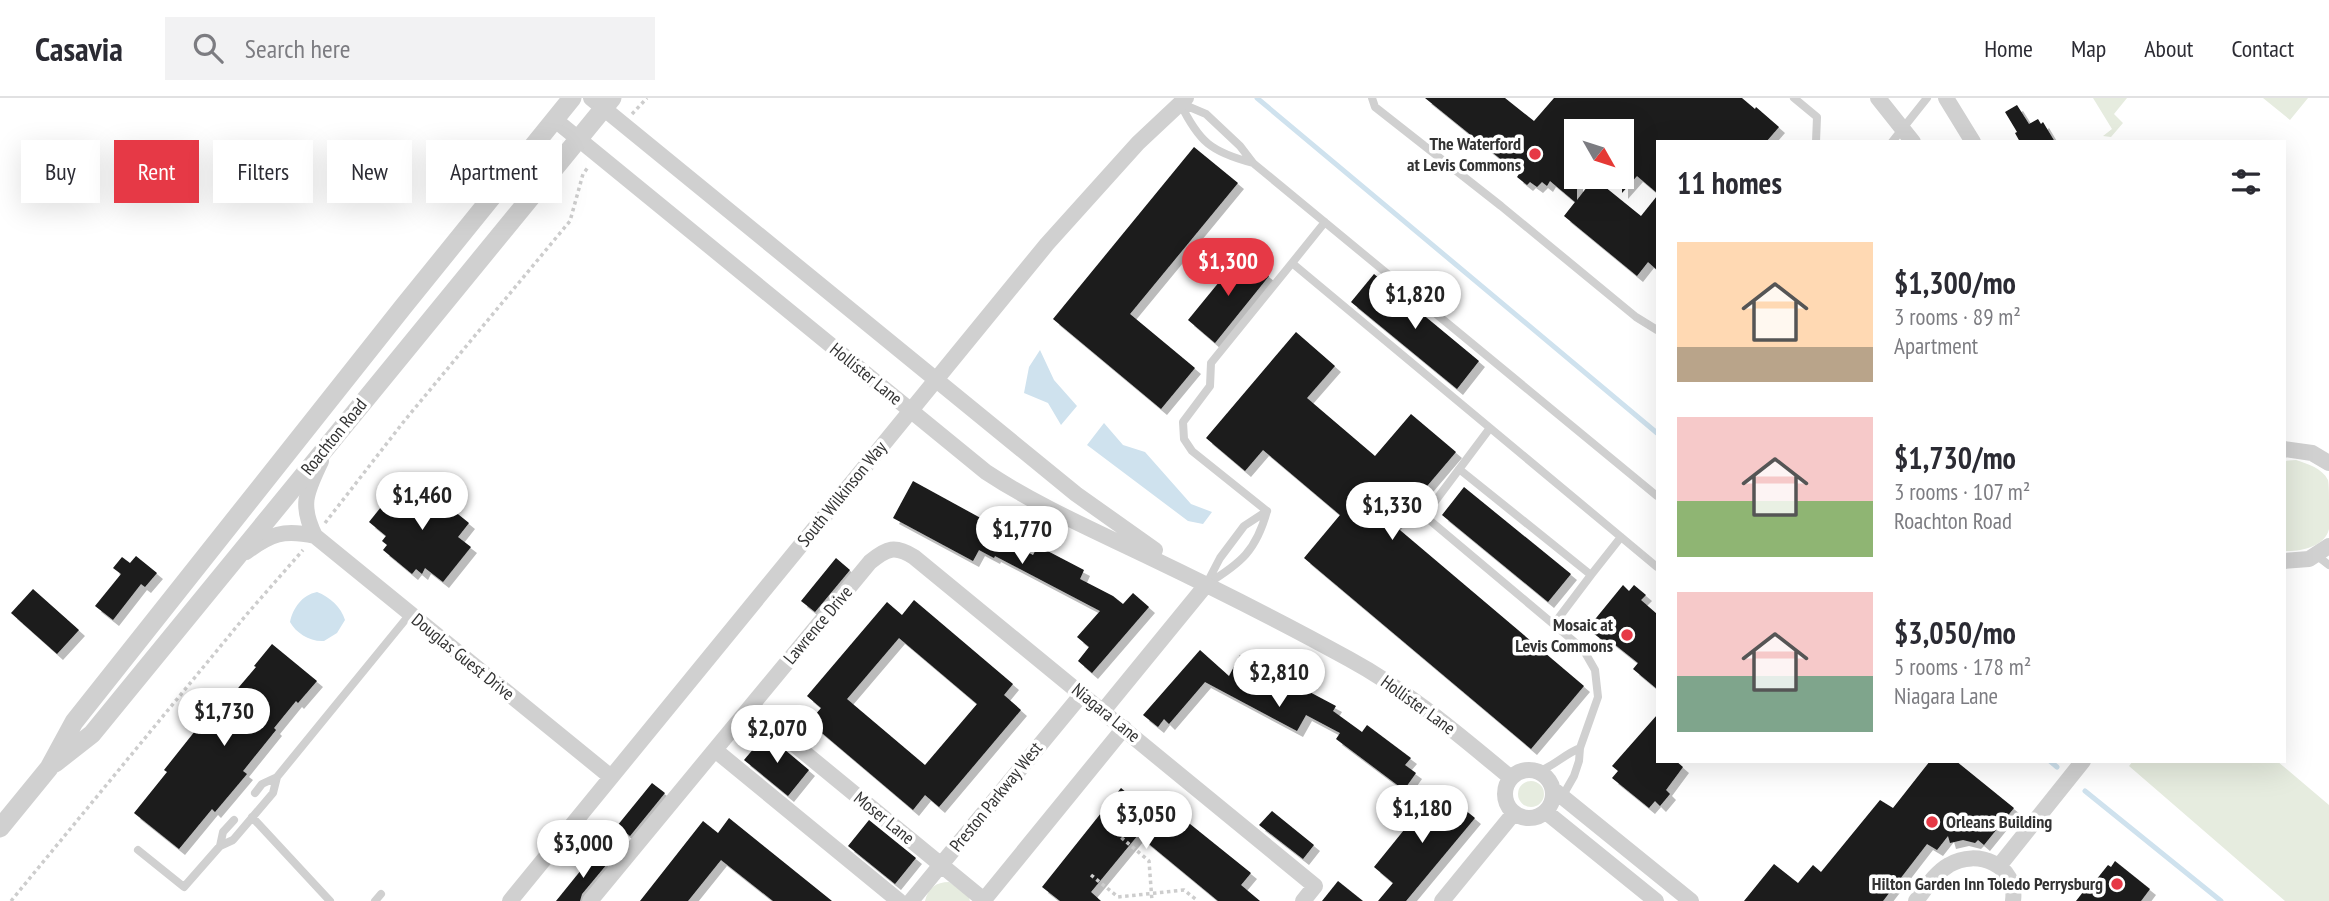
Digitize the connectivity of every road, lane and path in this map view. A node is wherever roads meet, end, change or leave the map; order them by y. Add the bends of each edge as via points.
1 (572, 98) edge
2 (1372, 98) edge
3 (1794, 98) edge
4 (1878, 98) edge
5 (1927, 98) edge
6 (1946, 98) edge
7 (1183, 100) edge
8 (602, 101) edge
9 (554, 120) junction
10 (1902, 137) edge
11 (578, 139) junction
12 (1816, 140) edge
13 (1972, 140) edge
14 (1253, 163) junction
15 (583, 174) dead end
16 (1325, 222) junction
17 (1292, 263) junction
18 (1656, 329) edge
19 (935, 381) junction
20 (910, 411) junction
21 (1490, 428) junction
22 (330, 443) junction
23 (2286, 449) edge
24 (2328, 460) edge
25 (1459, 468) junction
26 (1656, 495) edge
27 (1267, 511) junction
28 (315, 536) junction
29 (1621, 537) junction
30 (892, 549) joint
31 (2325, 555) edge
32 (233, 561) junction
33 (2286, 561) edge
34 (1656, 566) edge
35 (1591, 575) junction
36 (1206, 585) junction
37 (410, 614) junction
38 (1554, 624) junction
39 (1082, 694) junction
40 (750, 708) junction
41 (1103, 711) junction
42 (1124, 728) junction
43 (1580, 748) junction
44 (715, 750) junction
45 (2081, 763) edge
46 (49, 768) junction
47 (1540, 771) junction
48 (277, 777) junction
49 (611, 777) junction
50 (1511, 778) junction
51 (256, 793) dead end
52 (1558, 793) junction
53 (1546, 812) junction
54 (1514, 813) junction
55 (252, 817) junction
56 (234, 820) dead end
57 (0, 828) edge
58 (1116, 834) dead end
59 (220, 846) junction
60 (138, 850) dead end
61 (941, 865) junction
62 (1999, 866) junction
63 (1090, 875) dead end
64 (1151, 894) junction
65 (12, 901) edge
66 (330, 901) edge
67 (510, 901) edge
68 (590, 901) edge
69 (899, 901) edge
70 (911, 901) edge
71 (984, 901) edge
72 (1152, 901) edge
73 (1198, 901) edge
74 (1303, 901) edge
75 (1442, 901) edge
76 (1656, 901) edge
77 (1691, 901) edge
78 (1916, 901) edge
79 (2013, 901) edge

1 - 9 street, Roachton Road
2 - 18 lane via 1375,107
3 - 12 lane via 1817,117
4 - 10 street
5 - 10 lane
6 - 13 street
7 - 14 lane via 1206,114
7 - 14 lane via 1194,132 1224,156
7 - 19 street, South Wilkinson Way via 1080,204
8 - 11 street, Roachton Road
8 - 19 street, Hollister Lane
9 - 11 street, Hollister Lane
9 - 46 street, Roachton Road via 74,722
11 - 20 street, Hollister Lane
11 - 22 street, Roachton Road
14 - 16 lane
15 - 28 path via 569,221
16 - 17 lane
16 - 26 lane
17 - 21 lane
17 - 27 lane via 1211,363 1210,386 1183,422 1184,439 1192,451
19 - 20 street, South Wilkinson Way
19 - 36 street, Hollister Lane via 1119,527
20 - 36 street, Hollister Lane via 1008,486
20 - 49 street, South Wilkinson Way
21 - 25 lane
21 - 29 lane
22 - 28 street via 306,493 305,508
22 - 32 street, Roachton Road
23 - 24 street
25 - 35 lane
25 - 38 lane via 1427,518
27 - 36 lane via 1244,526
27 - 36 lane via 1260,536 1235,567
28 - 32 street via 275,534
28 - 37 street, Douglas Guest Drive
28 - 65 path
29 - 34 lane
29 - 35 lane
30 - 39 street, Niagara Lane via 914,557
30 - 40 street, Lawrence Drive via 870,562
31 - 33 street
32 - 46 street, Roachton Road via 92,734
35 - 38 lane
36 - 41 street
36 - 50 street, Hollister Lane via 1377,676 1433,714
37 - 48 lane
37 - 49 street, Douglas Guest Drive
38 - 43 lane via 1583,649 1595,670 1598,697
39 - 41 street, Niagara Lane
39 - 61 street, Preston Parkway West
40 - 44 street, Lawrence Drive
40 - 61 street, Moser Lane
41 - 42 street, Niagara Lane
42 - 71 street
42 - 74 street, Niagara Lane via 1315,886
43 - 47 lane
43 - 52 lane via 1574,776
44 - 68 street, Lawrence Drive
44 - 69 street
45 - 62 street
46 - 57 street, Roachton Road
47 - 50 street via 1524,770
47 - 52 street
48 - 51 lane via 262,784
48 - 55 lane via 273,793
49 - 67 street, South Wilkinson Way
50 - 54 street via 1505,799
52 - 53 street
52 - 77 street
53 - 54 street via 1526,818
53 - 76 street
54 - 75 street
55 - 59 lane via 233,840
55 - 66 lane
56 - 59 lane via 223,832
58 - 64 path via 1149,861
59 - 60 lane via 184,887
61 - 70 street, Preston Parkway West
61 - 71 street, Moser Lane
62 - 78 street via 1984,858 1952,863
62 - 79 street via 2010,878
63 - 64 path via 1118,897
64 - 72 path
64 - 73 path via 1184,890

